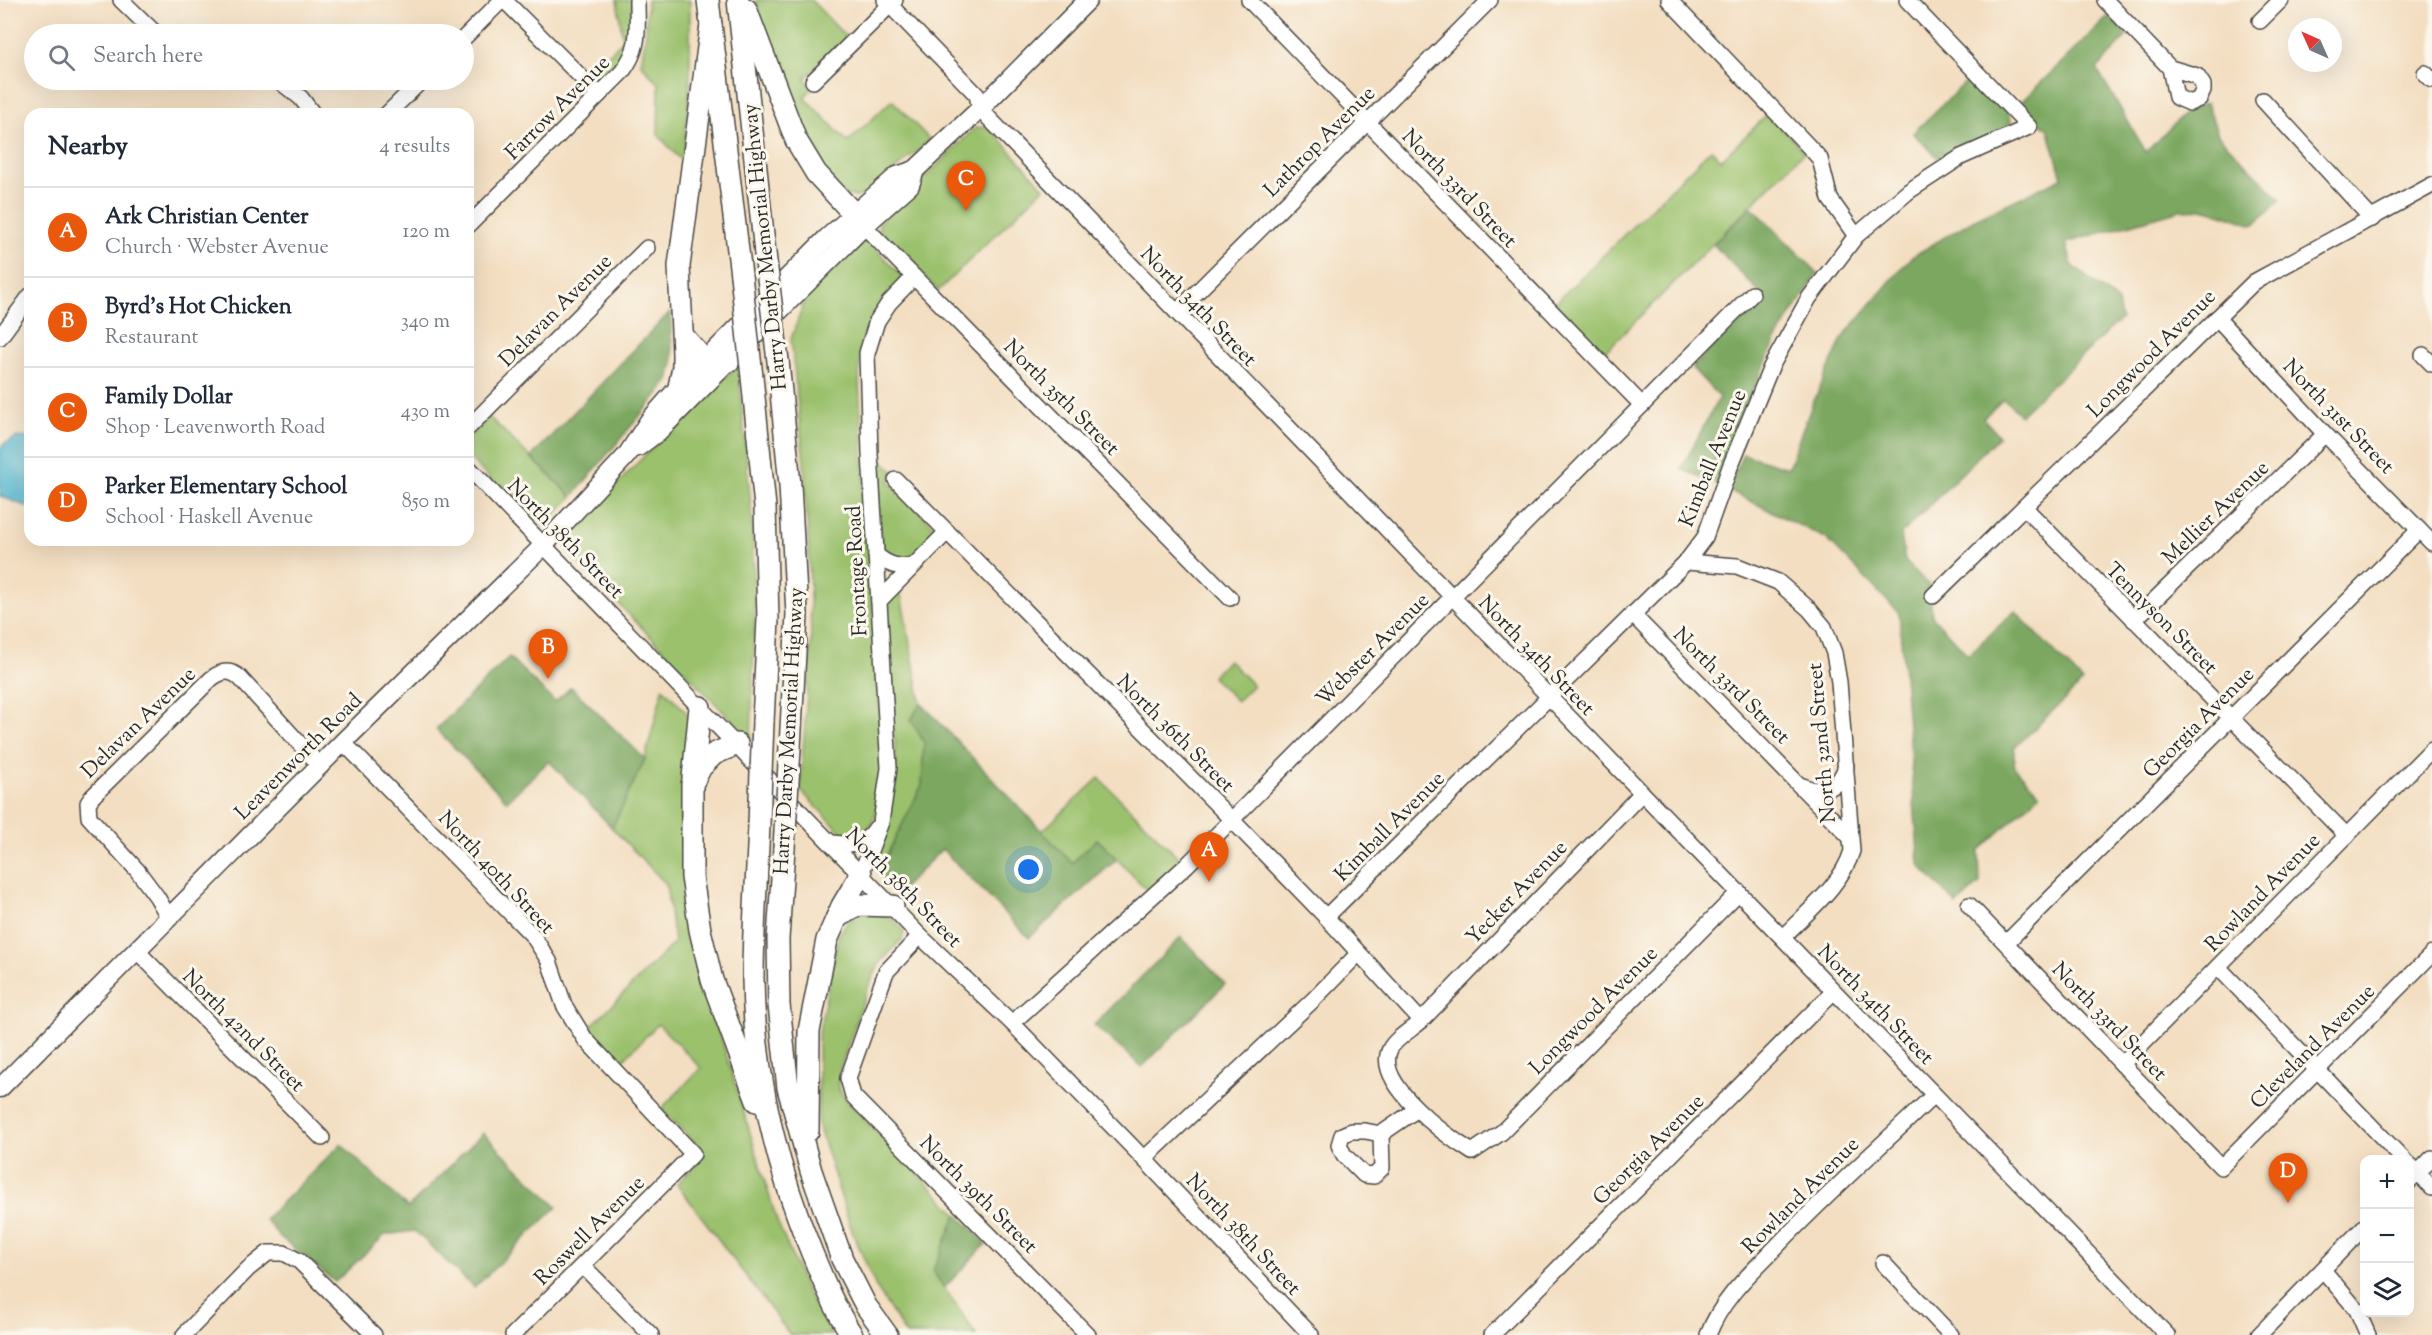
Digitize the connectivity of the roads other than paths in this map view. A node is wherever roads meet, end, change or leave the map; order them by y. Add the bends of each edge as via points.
1 (122, 0) edge
2 (503, 0) edge
3 (637, 0) edge
4 (708, 0) edge
5 (738, 0) edge
6 (743, 0) edge
7 (1088, 0) edge
8 (1249, 0) edge
9 (1490, 0) edge
10 (1669, 0) edge
11 (1907, 0) edge
12 (2105, 0) edge
13 (2281, 0) edge
14 (890, 2) edge
15 (2260, 21) dead end
16 (146, 24) edge
17 (711, 25) junction
18 (474, 28) edge
19 (2170, 68) dead end
20 (813, 81) dead end
21 (290, 90) edge
22 (412, 90) edge
23 (599, 94) junction
24 (2263, 100) dead end
25 (308, 108) edge
26 (393, 108) edge
27 (980, 109) junction
28 (1367, 123) junction
29 (2432, 185) edge
30 (2372, 219) junction
31 (474, 220) edge
32 (859, 220) junction
33 (1856, 236) junction
34 (647, 248) dead end
35 (914, 277) junction
36 (1752, 294) dead end
37 (24, 305) edge
38 (1177, 312) junction
39 (2217, 318) junction
40 (683, 336) junction
41 (0, 337) edge
42 (705, 360) junction
43 (729, 361) junction
44 (679, 387) junction
45 (1642, 405) junction
46 (474, 422) edge
47 (2325, 434) junction
48 (627, 455) junction
49 (474, 473) edge
50 (897, 480) dead end
51 (2024, 507) junction
52 (2419, 530) junction
53 (947, 532) junction
54 (2432, 543) edge
55 (543, 546) junction
56 (876, 555) junction
57 (1686, 562) junction
58 (913, 566) junction
59 (1933, 596) dead end
60 (1230, 597) dead end
61 (1451, 598) junction
62 (879, 601) junction
63 (1632, 614) junction
64 (2134, 620) junction
65 (1548, 697) junction
66 (700, 707) junction
67 (2232, 718) junction
68 (343, 742) junction
69 (737, 744) junction
70 (2432, 749) edge
71 (319, 765) junction
72 (1846, 766) junction
73 (692, 784) junction
74 (1802, 785) junction
75 (1642, 793) junction
76 (1232, 820) junction
77 (881, 822) junction
78 (2347, 836) junction
79 (1850, 837) junction
80 (832, 843) junction
81 (861, 874) junction
82 (1739, 892) junction
83 (1969, 905) dead end
84 (893, 906) junction
85 (837, 917) junction
86 (1326, 917) junction
87 (169, 918) junction
88 (920, 936) junction
89 (1783, 938) junction
90 (2006, 943) junction
91 (137, 951) junction
92 (1358, 954) junction
93 (2432, 954) edge
94 (2218, 966) junction
95 (1833, 992) junction
96 (1421, 1022) junction
97 (1012, 1023) junction
98 (2122, 1064) junction
99 (2318, 1070) junction
100 (0, 1088) edge
101 (1934, 1095) junction
102 (1416, 1110) junction
103 (1382, 1134) dead end
104 (322, 1138) dead end
105 (1472, 1152) joint
106 (693, 1154) joint
107 (776, 1154) junction
108 (2399, 1155) edge
109 (2432, 1158) edge
110 (1144, 1159) junction
111 (2221, 1167) joint
112 (811, 1171) junction
113 (2414, 1172) edge
114 (2414, 1174) edge
115 (2432, 1188) edge
116 (2360, 1231) edge
117 (1882, 1263) dead end
118 (583, 1266) junction
119 (2323, 1270) junction
120 (366, 1332) edge
121 (184, 1335) edge
122 (513, 1335) edge
123 (651, 1335) edge
124 (852, 1335) edge
125 (887, 1335) edge
126 (1088, 1335) edge
127 (1311, 1335) edge
128 (1492, 1335) edge
129 (1708, 1335) edge
130 (1951, 1335) edge
131 (2167, 1335) edge
132 (2259, 1335) edge
133 (2368, 1335) edge

1 - 16 street
2 - 18 street
2 - 23 street
3 - 23 street, Farrow Avenue via 636,50 622,72
4 - 17 highway, Harry Darby Memorial Highway
5 - 112 highway, Harry Darby Memorial Highway, bridge via 790,485 796,614 778,939 779,1005 788,1088
6 - 32 highway via 796,140 816,173
7 - 27 main road, Leavenworth Road
8 - 28 street, North 33rd Street
9 - 28 street, Lathrop Avenue
10 - 33 street via 1820,159 1830,199
11 - 33 street, Kimball Avenue via 2029,127 1961,156 1908,191
12 - 19 street
13 - 15 street
14 - 20 street
14 - 27 street, North 34th Street via 976,95
17 - 40 highway via 679,266
17 - 107 highway, Harry Darby Memorial Highway, bridge via 765,507 768,620 753,979 758,1053
21 - 25 street
22 - 26 street
23 - 31 street, Farrow Avenue
24 - 30 street
27 - 32 main road, Leavenworth Road via 915,170 897,176
27 - 38 street, North 34th Street
28 - 38 street, Lathrop Avenue
28 - 45 street, North 33rd Street
29 - 30 street, Longwood Avenue
30 - 39 street, Longwood Avenue via 2254,282
32 - 35 street, North 35th Street
32 - 42 main road, Leavenworth Road
32 - 43 main road, Leavenworth Road
33 - 57 street, Kimball Avenue via 1809,298 1771,367 1705,537
34 - 46 street, Delavan Avenue
35 - 56 street, Frontage Road via 877,321 867,352
35 - 60 street, North 35th Street
36 - 45 street, Webster Avenue
37 - 41 street
38 - 61 street, North 34th Street
39 - 47 street, North 31st Street
39 - 51 street, Longwood Avenue
40 - 42 highway
40 - 44 highway
42 - 43 highway
42 - 44 main road, Leavenworth Road
43 - 48 main road, Leavenworth Road via 659,431
44 - 48 main road, Leavenworth Road via 649,421
45 - 61 street, Webster Avenue
47 - 52 street, North 31st Street
47 - 64 street, Mellier Avenue
48 - 55 main road, Leavenworth Road
49 - 55 street, North 38th Street
50 - 53 street, North 36th Street
51 - 59 street, Longwood Avenue
51 - 64 street, Tennyson Street
52 - 54 street, North 31st Street
52 - 67 street, Georgia Avenue
53 - 58 street
53 - 76 street, North 36th Street
55 - 66 street, North 38th Street
55 - 68 main road, Leavenworth Road
56 - 58 street via 892,565
56 - 62 street, Frontage Road
57 - 63 street, Kimball Avenue
57 - 72 street, North 32nd Street via 1737,566 1778,582 1824,627 1839,682
58 - 62 street
61 - 65 street, North 34th Street
61 - 76 street, Webster Avenue
62 - 77 street, Frontage Road via 889,768
63 - 65 street, Kimball Avenue
63 - 74 street, North 33rd Street
64 - 67 street, Tennyson Street
65 - 75 street, North 34th Street
65 - 86 street, Kimball Avenue
66 - 69 street, North 38th Street
66 - 73 highway
67 - 78 street, Tennyson Street
67 - 90 street, Georgia Avenue
68 - 71 main road, Leavenworth Road
68 - 106 street, North 40th Street via 533,936 549,961 564,1005 585,1039
69 - 73 highway via 714,754
69 - 80 street, North 38th Street
70 - 78 street, Rowland Avenue
71 - 87 main road, Leavenworth Road
71 - 87 street, Delavan Avenue via 240,678 226,672 211,679 92,797 89,817 137,870
72 - 74 street via 1838,783 1827,790 1815,791
72 - 79 street, North 32nd Street
73 - 107 highway via 692,877 700,930 712,980
74 - 79 street, North 33rd Street
75 - 82 street, North 34th Street
75 - 96 street, Yecker Avenue
76 - 86 street, North 36th Street
76 - 97 street, Webster Avenue
77 - 80 street via 863,842
77 - 81 street, Frontage Road
78 - 94 street, Rowland Avenue
79 - 89 street via 1848,865
80 - 81 street, North 38th Street
81 - 84 street, North 38th Street
81 - 85 highway
82 - 89 street, North 34th Street
82 - 105 street, Longwood Avenue via 1503,1132
83 - 90 street, North 33rd Street
84 - 85 highway via 859,905
84 - 88 street, North 38th Street
85 - 112 highway via 827,940 810,1031 807,1114
86 - 92 street, North 36th Street
87 - 91 main road, Leavenworth Road
88 - 97 street, North 38th Street
88 - 126 street, North 39th Street via 886,972 848,1078 853,1096
89 - 95 street, North 34th Street
90 - 98 street, North 33rd Street
91 - 100 main road, Leavenworth Road
91 - 104 street, North 42nd Street
92 - 96 street, North 36th Street
92 - 110 street
93 - 99 street, Cleveland Avenue
94 - 98 street, Rowland Avenue
94 - 99 street
95 - 101 street, North 34th Street
95 - 128 street, Georgia Avenue
96 - 102 street, Yecker Avenue via 1390,1047 1387,1058 1388,1071
97 - 110 street, North 38th Street
98 - 111 street, North 33rd Street
99 - 108 street
99 - 111 street, Cleveland Avenue
101 - 129 street, Rowland Avenue via 1816,1206 1731,1294
101 - 131 street, North 34th Street
102 - 103 street
102 - 105 street, Yecker Avenue
106 - 118 street, Roswell Avenue
107 - 124 highway, Harry Darby Memorial Highway via 834,1307
109 - 113 street
110 - 127 street, North 38th Street
112 - 125 highway, Harry Darby Memorial Highway via 842,1259 866,1306
114 - 115 street
116 - 119 street
117 - 130 street
118 - 122 street, Roswell Avenue
118 - 123 street
119 - 132 street
119 - 133 street via 2357,1310
120 - 121 street via 299,1261 284,1253 268,1253

